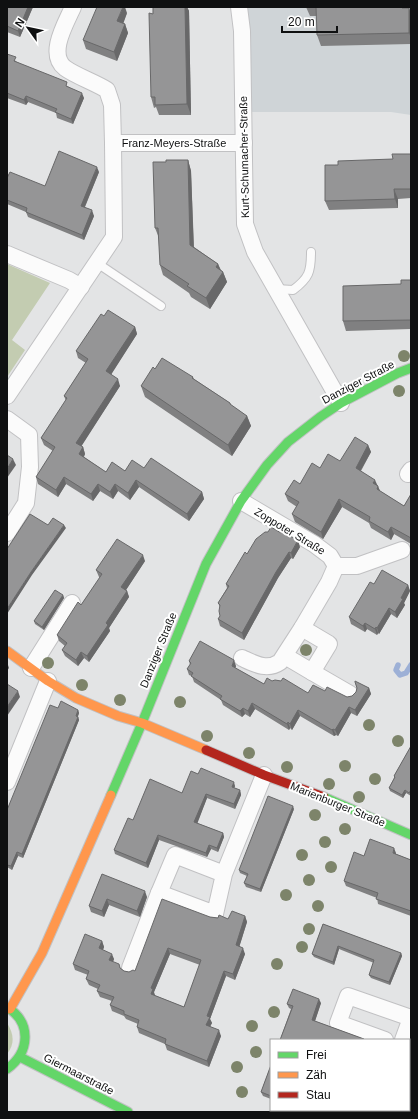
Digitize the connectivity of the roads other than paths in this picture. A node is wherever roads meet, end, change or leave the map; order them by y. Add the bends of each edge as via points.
1 (73, 7) edge
2 (239, 7) edge
3 (251, 7) edge
4 (242, 32) junction
5 (113, 143) junction
6 (244, 143) junction
7 (311, 252) dead end
8 (7, 254) edge
9 (97, 263) junction
10 (81, 287) junction
11 (276, 289) junction
12 (161, 306) dead end
13 (411, 368) edge
14 (7, 396) edge
15 (341, 403) junction
16 (7, 419) edge
17 (241, 501) junction
18 (7, 533) edge
19 (402, 550) dead end
20 (336, 566) junction
21 (72, 603) dead end
22 (302, 628) junction
23 (7, 652) edge
24 (285, 656) junction
25 (242, 658) dead end
26 (31, 668) junction
27 (312, 672) junction
28 (48, 682) junction
29 (350, 694) dead end
30 (142, 723) junction
31 (264, 775) junction
32 (7, 782) edge
33 (411, 835) edge
34 (224, 874) junction
35 (159, 893) junction
36 (130, 968) dead end
37 (9, 1008) edge
38 (411, 1018) edge
39 (381, 1039) edge
40 (403, 1039) edge
41 (20, 1057) junction
42 (7, 1069) edge
43 (128, 1112) edge

1 - 5 street via 57,50 58,59 64,67 107,90 112,105
2 - 4 street, Kurt-Schumacher-Straße
3 - 4 street, Kurt-Schumacher-Straße
4 - 6 street, Kurt-Schumacher-Straße
5 - 6 street, Franz-Meyers-Straße
5 - 9 street, Franz-Meyers-Straße via 114,237
6 - 11 street, Kurt-Schumacher-Straße via 245,224 255,252
7 - 11 lane via 311,266 306,280 293,290
8 - 10 street
9 - 10 street, Franz-Meyers-Straße
9 - 12 lane
10 - 14 street, Franz-Meyers-Straße
11 - 15 street, Kurt-Schumacher-Straße
13 - 15 street, Danziger Straße
15 - 17 street, Danziger Straße via 288,442
16 - 18 street via 29,435 30,468 26,503
17 - 20 street, Zoppoter Straße via 314,544 330,556
17 - 30 street, Danziger Straße via 206,564
19 - 20 street via 357,566
20 - 22 street
21 - 26 street
22 - 24 street
22 - 27 street via 329,644
23 - 26 street, Marienburger Straße
24 - 25 street via 275,666 260,667
24 - 27 street
26 - 28 street, Marienburger Straße
27 - 29 street
28 - 30 street, Marienburger Straße via 76,698
28 - 32 street
30 - 31 street, Marienburger Straße
30 - 37 street, Danziger Straße via 42,953
31 - 33 street, Marienburger Straße via 334,801
31 - 34 street
34 - 35 street via 175,855
34 - 35 street via 215,914
35 - 36 street
37 - 41 street via 20,1018 25,1031 25,1044
38 - 39 street via 348,996 338,1023
38 - 40 street
41 - 42 street
41 - 43 street, Giermaarstraße

